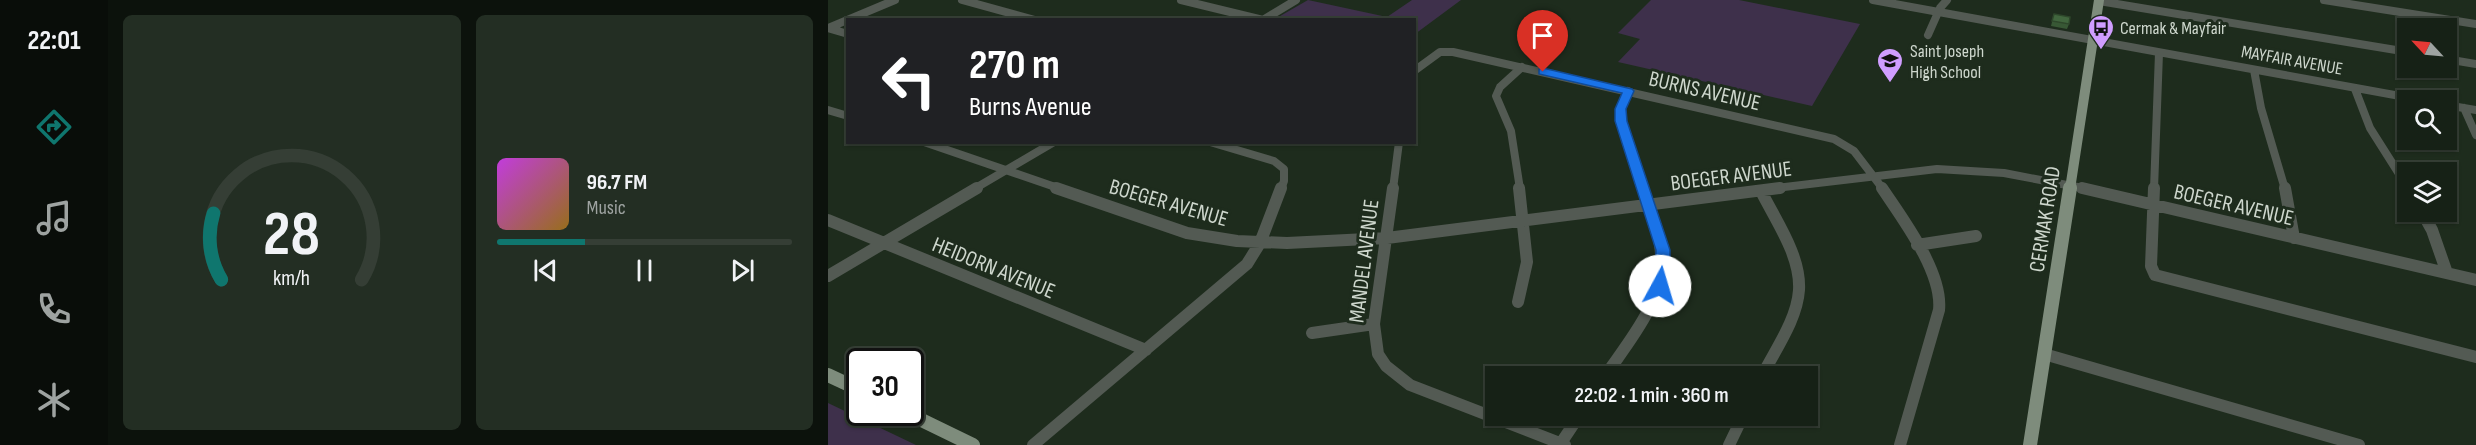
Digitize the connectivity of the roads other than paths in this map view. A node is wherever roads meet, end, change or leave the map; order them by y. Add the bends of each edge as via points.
1 (895, 0) edge
2 (962, 0) edge
3 (1181, 0) edge
4 (1296, 0) edge
5 (1873, 0) edge
6 (1947, 0) edge
7 (2099, 0) edge
8 (2324, 0) edge
9 (1939, 12) junction
10 (852, 18) edge
11 (1028, 18) edge
12 (1255, 18) edge
13 (1266, 18) edge
14 (846, 20) edge
15 (2476, 24) edge
16 (828, 28) edge
17 (846, 33) edge
18 (1928, 35) dead end
19 (2092, 40) junction
20 (2397, 50) edge
21 (2159, 53) junction
22 (2457, 61) edge
23 (2476, 64) edge
24 (1522, 67) junction
25 (1416, 69) edge
26 (2254, 70) junction
27 (2355, 88) junction
28 (1628, 91) junction
29 (2397, 96) edge
30 (2457, 107) edge
31 (2464, 108) junction
32 (828, 110) edge
33 (2476, 110) edge
34 (846, 115) edge
35 (2476, 135) edge
36 (930, 144) edge
37 (1051, 144) edge
38 (1217, 144) edge
39 (1399, 144) edge
40 (1006, 171) junction
41 (2397, 171) edge
42 (1872, 176) junction
43 (2070, 185) junction
44 (1761, 191) junction
45 (1648, 204) junction
46 (2154, 206) junction
47 (828, 220) edge
48 (1524, 220) junction
49 (2428, 222) edge
50 (1976, 236) dead end
51 (1387, 238) junction
52 (2295, 238) junction
53 (885, 243) junction
54 (1260, 243) junction
55 (1917, 245) junction
56 (2446, 273) junction
57 (828, 276) edge
58 (2476, 280) edge
59 (1518, 302) dead end
60 (1374, 324) junction
61 (1312, 333) dead end
62 (1146, 350) junction
63 (2044, 354) junction
64 (2476, 357) edge
65 (1612, 366) edge
66 (1767, 366) edge
67 (828, 375) edge
68 (846, 383) edge
69 (924, 421) edge
70 (1573, 426) edge
71 (1739, 426) edge
72 (1563, 444) edge
73 (973, 445) edge
74 (1034, 445) edge
75 (1730, 445) edge
76 (1900, 445) edge
77 (2030, 445) edge
78 (2360, 445) edge

1 - 10 street
2 - 11 street
3 - 12 street
4 - 13 street
5 - 9 street, MAYFAIR AVENUE
6 - 9 street
7 - 19 main road, CERMAK ROAD
7 - 20 street
8 - 15 street
9 - 18 street
9 - 19 street, MAYFAIR AVENUE
14 - 16 street
16 - 17 street
19 - 21 street, MAYFAIR AVENUE
19 - 43 main road, CERMAK ROAD
21 - 26 street, MAYFAIR AVENUE
21 - 46 street
22 - 23 street
24 - 25 street, BURNS AVENUE via 1446,51
24 - 28 street, BURNS AVENUE
24 - 48 street via 1500,87 1496,96 1511,131
26 - 27 street, MAYFAIR AVENUE
26 - 52 street
27 - 29 street, MAYFAIR AVENUE
27 - 41 street via 2370,129
28 - 42 street, BURNS AVENUE via 1834,139 1856,153
28 - 45 street via 1620,109 1621,121
30 - 31 street
31 - 33 street
31 - 35 street
32 - 34 street
36 - 40 street, BOEGER AVENUE
37 - 40 street
38 - 54 street via 1274,161 1284,169 1284,181
39 - 51 street, MANDEL AVENUE
40 - 53 street
40 - 54 street, BOEGER AVENUE via 1187,233
42 - 43 street, BOEGER AVENUE via 1968,169
42 - 44 street, BOEGER AVENUE
42 - 55 street, BURNS AVENUE
43 - 46 street, BOEGER AVENUE
43 - 63 main road, CERMAK ROAD
44 - 45 street, BOEGER AVENUE
44 - 66 street via 1794,260 1800,284 1796,304
45 - 48 street, BOEGER AVENUE
45 - 65 street via 1663,250 1663,273 1648,311
46 - 52 street, BOEGER AVENUE
46 - 64 street via 2151,266 2155,275
47 - 53 street, HEIDORN AVENUE
48 - 51 street, BOEGER AVENUE
48 - 59 street via 1527,262
49 - 56 street
50 - 55 street
51 - 54 street, BOEGER AVENUE
51 - 60 street, MANDEL AVENUE
52 - 56 street, BOEGER AVENUE
53 - 57 street
53 - 62 street, HEIDORN AVENUE
54 - 62 street via 1247,264
55 - 76 street, BURNS AVENUE via 1932,273 1940,301
56 - 58 street, BOEGER AVENUE
60 - 61 street
60 - 72 street, MANDEL AVENUE via 1378,354 1386,366 1410,385
62 - 74 street
63 - 77 main road, CERMAK ROAD
63 - 78 street
67 - 68 main road
69 - 73 main road
70 - 72 street
71 - 75 street

